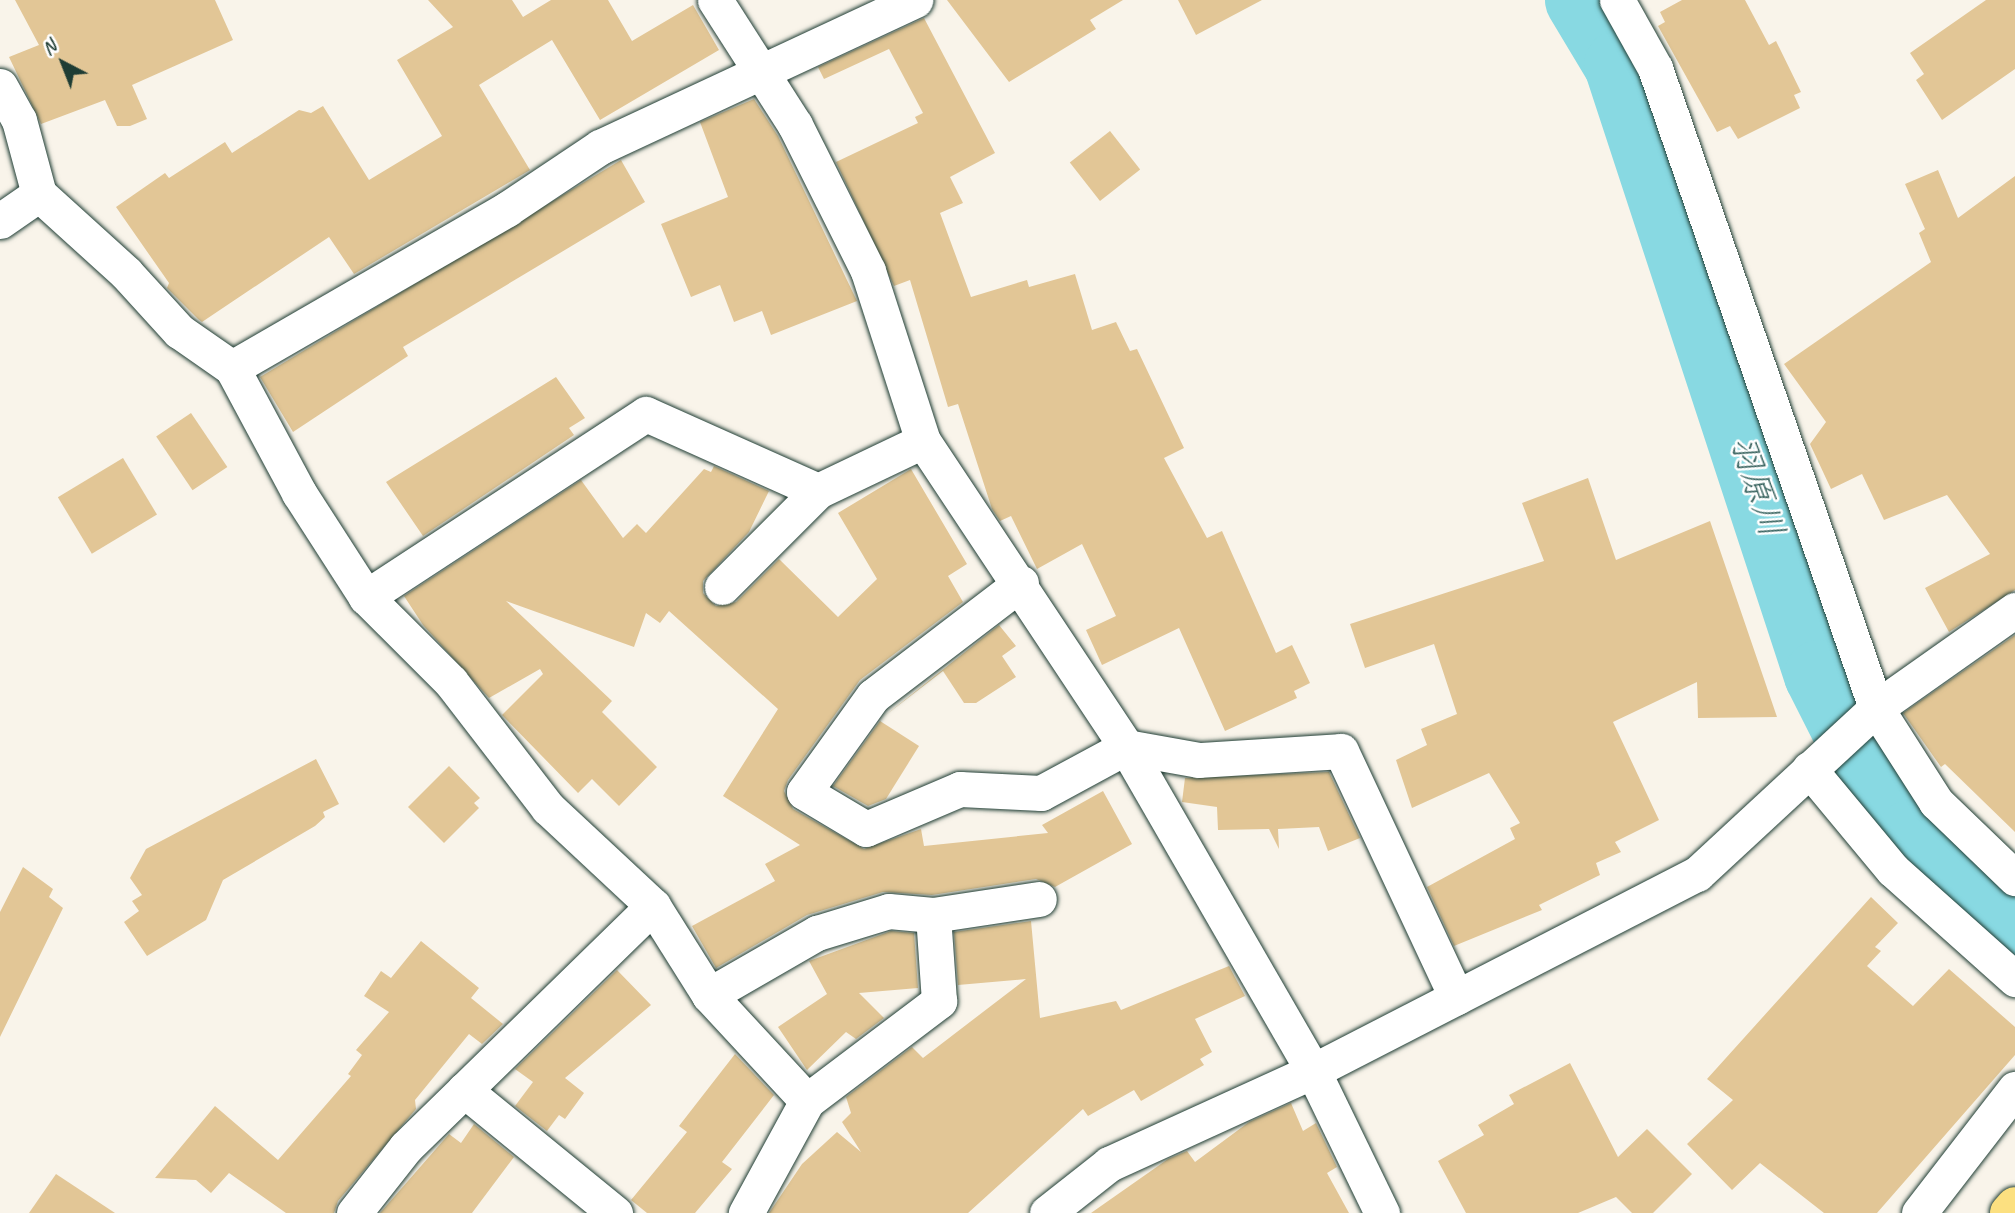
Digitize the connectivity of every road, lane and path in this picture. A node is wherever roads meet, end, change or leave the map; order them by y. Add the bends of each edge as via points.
1 (715, 0) edge
2 (915, 0) edge
3 (1617, 0) edge
4 (759, 74) junction
5 (0, 86) edge
6 (39, 194) junction
7 (0, 221) edge
8 (232, 368) junction
9 (923, 441) junction
10 (818, 491) junction
11 (1021, 583) junction
12 (722, 587) dead end
13 (366, 597) junction
14 (2015, 610) edge
15 (1868, 714) junction
16 (1126, 747) junction
17 (1818, 761) junction
18 (2015, 878) edge
19 (1039, 899) dead end
20 (653, 906) junction
21 (933, 915) junction
22 (2015, 979) edge
23 (709, 995) junction
24 (1456, 997) junction
25 (1313, 1070) junction
26 (2015, 1089) edge
27 (464, 1090) junction
28 (807, 1101) junction
29 (2015, 1206) edge
30 (354, 1213) edge
31 (615, 1213) edge
32 (746, 1213) edge
33 (1047, 1213) edge
34 (1382, 1213) edge
35 (1919, 1213) edge
36 (2009, 1213) edge

1 - 4 street
2 - 4 street
3 - 15 street via 1656,68
4 - 8 street via 600,147 507,209
4 - 9 street via 796,125 868,271
5 - 6 street via 19,120
6 - 7 street
6 - 8 street via 126,273 179,331
8 - 13 street via 299,493
9 - 10 street
9 - 11 street
10 - 12 street
10 - 13 street via 646,414
11 - 16 street
11 - 16 street via 873,696 804,792 866,829 960,789 1041,793
13 - 20 street via 451,682 548,808
14 - 15 street
15 - 17 street
15 - 18 street via 1936,802
16 - 24 street via 1199,760 1341,751
16 - 25 street
17 - 22 street via 1893,870
17 - 24 street via 1697,874
19 - 21 street
20 - 23 street
20 - 27 street
21 - 23 street via 889,911 817,933
21 - 28 street via 939,1001
23 - 28 street
24 - 25 street
25 - 33 street via 1109,1164
25 - 34 street
26 - 35 street
27 - 30 street via 406,1147
27 - 31 street
28 - 32 street
29 - 36 highway

